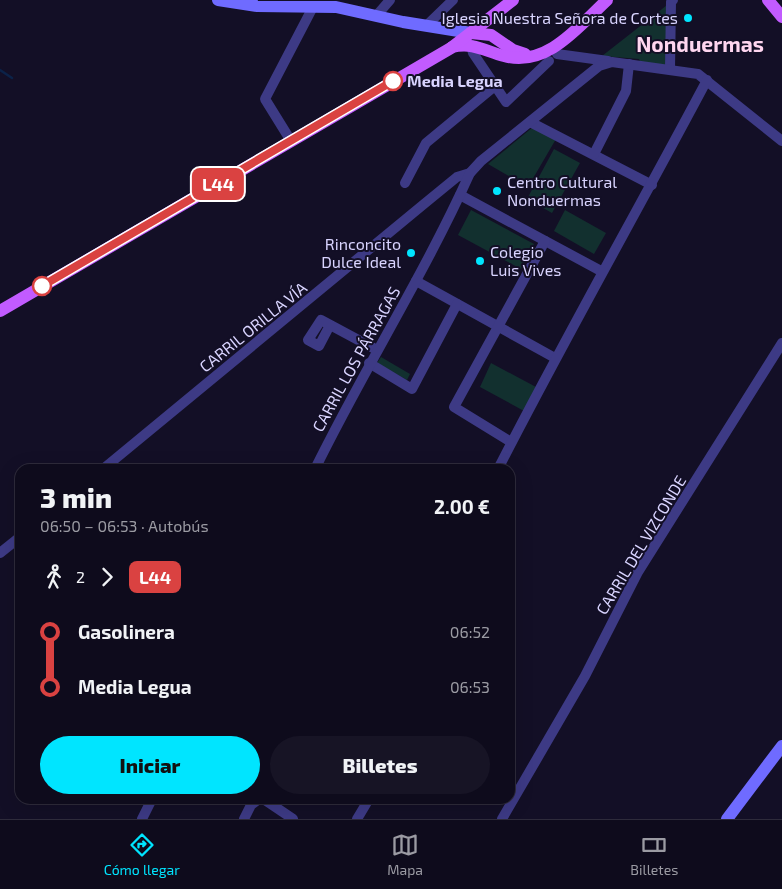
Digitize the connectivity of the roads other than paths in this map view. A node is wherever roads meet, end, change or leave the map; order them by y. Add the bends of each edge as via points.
1 (218, 0) edge
2 (390, 0) edge
3 (452, 0) edge
4 (513, 0) edge
5 (607, 0) edge
6 (673, 0) edge
7 (768, 0) edge
8 (340, 4) edge
9 (313, 7) junction
10 (500, 10) junction
11 (377, 14) junction
12 (782, 17) edge
13 (426, 25) junction
14 (496, 37) junction
15 (471, 39) junction
16 (485, 49) junction
17 (548, 56) junction
18 (612, 62) junction
19 (629, 64) junction
20 (670, 69) junction
21 (707, 80) junction
22 (494, 86) junction
23 (530, 122) junction
24 (781, 139) edge
25 (290, 141) junction
26 (594, 154) junction
27 (470, 173) junction
28 (405, 183) dead end
29 (652, 184) junction
30 (460, 195) junction
31 (545, 241) junction
32 (602, 271) junction
33 (416, 281) junction
34 (457, 304) junction
35 (0, 311) edge
36 (330, 325) dead end
37 (498, 327) junction
38 (782, 343) edge
39 (376, 350) junction
40 (555, 358) junction
41 (369, 363) junction
42 (511, 442) junction
43 (109, 464) edge
44 (318, 464) edge
45 (500, 464) edge
46 (15, 541) edge
47 (0, 554) edge
48 (782, 746) edge
49 (515, 797) edge
50 (150, 804) edge
51 (252, 804) edge
52 (271, 804) edge
53 (366, 804) edge
54 (511, 804) edge
55 (142, 819) edge
56 (244, 819) edge
57 (293, 819) edge
58 (358, 819) edge
59 (502, 819) edge
60 (728, 819) edge

1 - 9 main road via 257,6
2 - 11 street
3 - 13 street
4 - 10 main road
5 - 17 main road
6 - 20 street via 670,2
7 - 12 main road
8 - 9 main road
8 - 11 main road
9 - 25 street via 265,99
10 - 14 main road via 494,25
10 - 15 main road
11 - 13 main road
13 - 15 main road
14 - 15 main road
14 - 16 street via 494,46
14 - 17 main road via 513,50
15 - 16 main road
15 - 22 street via 473,53
15 - 25 main road
16 - 17 main road via 513,58
17 - 18 street
17 - 22 street via 506,102
18 - 19 street
18 - 23 street, CARRIL LOS PÁRRAGAS via 599,66
19 - 20 street
19 - 26 street via 626,91
20 - 21 street via 692,72
21 - 24 street
21 - 29 street
22 - 28 street via 426,143
23 - 26 street
23 - 27 street, CARRIL LOS PÁRRAGAS
25 - 35 main road
26 - 29 street
27 - 30 street, CARRIL LOS PÁRRAGAS
27 - 43 street, CARRIL ORILLA VÍA via 457,177
29 - 32 street
30 - 31 street
30 - 33 street, CARRIL LOS PÁRRAGAS
31 - 32 street
31 - 37 street
32 - 40 street
33 - 34 street
33 - 39 street, CARRIL LOS PÁRRAGAS
34 - 37 street
34 - 41 street via 412,389
36 - 39 street
37 - 40 street
37 - 42 street via 454,407
38 - 49 street, CARRIL DEL VIZCONDE via 638,572 585,676
39 - 41 street, CARRIL LOS PÁRRAGAS
40 - 42 street
41 - 44 street, CARRIL LOS PÁRRAGAS
42 - 45 street
46 - 47 street
48 - 60 main road
50 - 55 street
51 - 56 street
52 - 57 street
53 - 58 street
54 - 59 street, CARRIL DEL VIZCONDE

